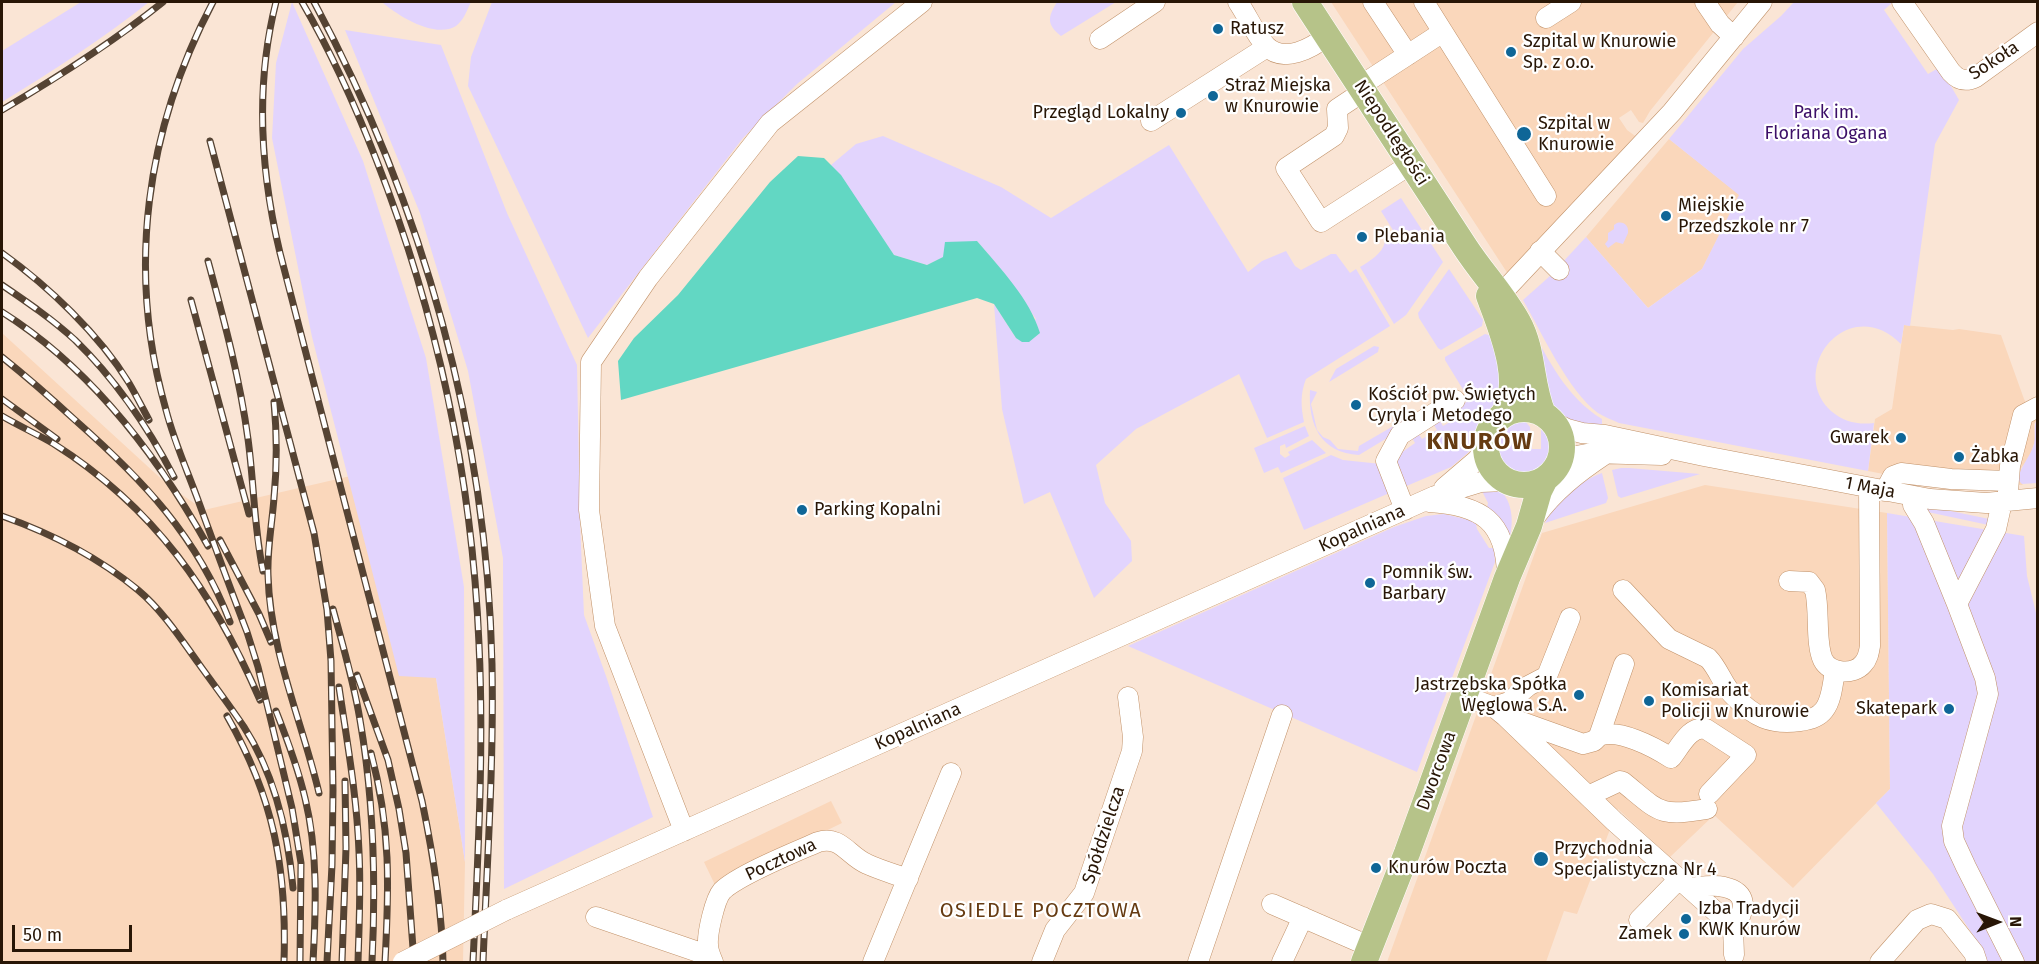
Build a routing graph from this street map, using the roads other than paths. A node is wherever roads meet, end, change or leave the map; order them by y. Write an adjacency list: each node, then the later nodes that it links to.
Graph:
1 (922, 2): 58 (street)
2 (1155, 2): 16 (street)
3 (1238, 2): 17 (street)
4 (1305, 2): 14 (main road, Niepodległości)
5 (1373, 2): 18 (street)
6 (1424, 2): 12 (street)
7 (1571, 2): 11 (street)
8 (1705, 2): 15 (street)
9 (1762, 2): 15 (street)
10 (1902, 2): 13 (street, Sokoła)
11 (1546, 18)
12 (1443, 32): 18 (street); 22 (street)
13 (2037, 32)
14 (1327, 36): 17 (street); 19 (main road, Niepodległości)
15 (1734, 37): 23 (street)
16 (1100, 39)
17 (1267, 47): 20 (street)
18 (1408, 55): 19 (street)
19 (1362, 88): 21 (main road, Niepodległości); 21 (street)
20 (1151, 121)
21 (1411, 164): 24 (main road, Niepodległości)
22 (1546, 196)
23 (1540, 251): 25 (street); 26 (street)
24 (1477, 265): 26 (main road, Niepodległości); 29 (main road, Niepodległości)
25 (1559, 270)
26 (1501, 294): 30 (main road, Niepodległości)
27 (1455, 400): 42 (street)
28 (2037, 407): 36 (street)
29 (1502, 416): 30 (main road); 31 (main road)
30 (1547, 418): 33 (street, 1 Maja); 34 (main road)
31 (1487, 443): 35 (main road); 40 (street, Kopalniana)
32 (1606, 453): 33 (street, 1 Maja); 34 (street, 1 Maja); 43 (street)
33 (1704, 456): 37 (street, 1 Maja)
34 (1551, 472): 35 (main road); 43 (main road, Dworcowa)
35 (1506, 481): 40 (street, Kopalniana); 44 (main road, Dworcowa)
36 (2008, 481): 37 (street); 41 (street)
37 (1877, 490): 38 (street, 1 Maja); 50 (street)
38 (1914, 496): 41 (street, 1 Maja); 47 (street)
39 (2037, 498): 41 (street, 1 Maja)
40 (1429, 499): 42 (street, Kopalniana); 44 (street)
41 (2005, 502): 47 (street)
42 (1405, 510): 58 (street, Kopalniana)
43 (1529, 526): 44 (main road, Dworcowa)
44 (1507, 578): 51 (main road, Dworcowa)
45 (1789, 581): 50 (street)
46 (1623, 590): 50 (street)
47 (1957, 604): 76 (street)
48 (1570, 618): 53 (street)
49 (1624, 664): 55 (street)
50 (1835, 670)
51 (1464, 696): 53 (street); 66 (main road, Dworcowa)
52 (1128, 697): 71 (street, Spółdzielcza)
53 (1499, 711): 55 (street); 57 (street)
54 (1282, 715): 72 (street)
55 (1599, 736): 57 (street)
56 (951, 773): 59 (street)
57 (1588, 796): 60 (street)
58 (684, 831): 69 (street, Kopalniana, bridge)
59 (908, 879): 68 (street, Pocztowa); 70 (street)
60 (1685, 884): 64 (street); 65 (street); 65 (street)
61 (1272, 904): 63 (street)
62 (596, 917): 68 (street)
63 (1303, 917): 66 (street); 73 (street)
64 (1640, 920)
65 (1733, 927): 67 (street)
66 (1368, 955)
67 (1734, 955)
68 (712, 959)
69 (403, 963)
70 (873, 963)
71 (1042, 963)
72 (1198, 963)
73 (1281, 963)
74 (1880, 963): 75 (street)
75 (1977, 963)
76 (2014, 963)

